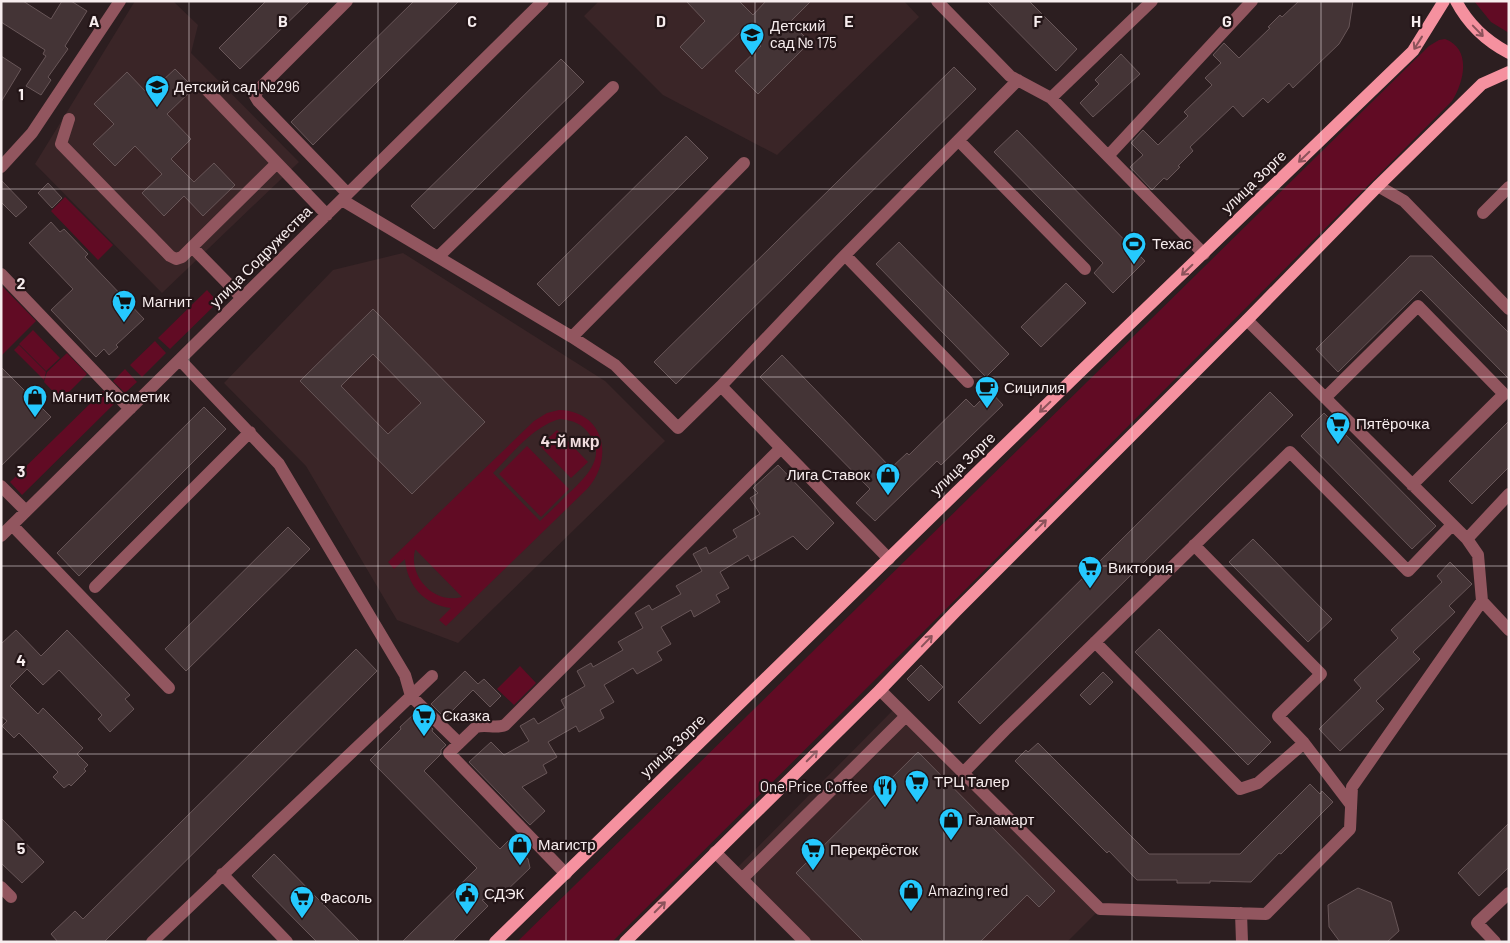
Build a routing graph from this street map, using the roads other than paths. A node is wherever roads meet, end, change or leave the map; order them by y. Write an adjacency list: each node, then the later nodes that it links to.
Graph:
1 (120, 1): 20 (street)
2 (347, 1): 23 (street)
3 (543, 1): 23 (street, улица Содружества)
4 (937, 1): 11 (street)
5 (1152, 1): 14 (street)
6 (1252, 1): 17 (street)
7 (1444, 1): 27 (main road, улица Зорге, one-way to 27)
8 (1456, 1): 9 (main road, one-way to 9)
9 (1509, 52)
10 (1509, 72): 21 (main road)
11 (1018, 80): 14 (street); 16 (street)
12 (613, 87): 29 (street)
13 (205, 88): 18 (street)
14 (1052, 98): 17 (street)
15 (68, 119): 26 (street)
16 (959, 140): 28 (street); 30 (street)
17 (1108, 156): 27 (street)
18 (277, 163): 25 (street); 26 (street)
19 (744, 163): 35 (street)
20 (1, 167)
21 (1378, 186): 33 (street); 34 (main road)
22 (1509, 187): 24 (street)
23 (345, 197): 25 (street, улица Содружества); 29 (street)
24 (1483, 213)
25 (327, 214): 32 (street, улица Содружества)
26 (192, 247): 32 (street)
27 (1204, 254): 52 (main road, улица Зорге, one-way to 52)
28 (845, 255): 37 (street); 38 (street)
29 (438, 257): 35 (street)
30 (1085, 269)
31 (1, 274): 40 (street)
32 (242, 298): 36 (street, улица Содружества)
33 (1509, 309)
34 (1248, 320): 39 (street); 59 (main road, one-way to 34)
35 (572, 337): 38 (street)
36 (180, 360): 40 (street, улица Содружества); 41 (street)
37 (968, 382)
38 (721, 386): 42 (street)
39 (1325, 398): 43 (street); 43 (street)
40 (130, 409): 46 (street, улица Содружества)
41 (250, 432): 53 (street); 60 (street)
42 (782, 448): 52 (street); 62 (street)
43 (1412, 485): 48 (street)
44 (1, 486): 46 (street)
45 (1509, 494): 50 (street)
46 (26, 512): 47 (street, улица Содружества)
47 (12, 525): 49 (street, улица Содружества); 58 (street)
48 (1452, 525): 50 (street); 51 (street)
49 (1, 536)
50 (1467, 539): 54 (street)
51 (1194, 545): 56 (street); 63 (street)
52 (890, 559): 68 (main road, улица Зорге)
53 (96, 587)
54 (1482, 602): 55 (street); 65 (street)
55 (1509, 630)
56 (1095, 642): 63 (street); 64 (street)
57 (432, 676): 60 (street)
58 (169, 688)
59 (880, 690): 61 (street); 66 (main road, one-way to 59)
60 (412, 696): 62 (street); 67 (street)
61 (906, 716): 64 (street); 69 (street)
62 (459, 743): 68 (street)
63 (1304, 743): 65 (street)
64 (963, 773): 73 (street)
65 (1351, 805): 73 (street)
66 (715, 852): 69 (street); 78 (main road, one-way to 66)
67 (222, 874): 75 (street); 76 (street)
68 (566, 874): 77 (main road, улица Зорге)
69 (742, 879): 79 (street)
70 (1, 887): 72 (street)
71 (1509, 893): 74 (street)
72 (12, 897)
73 (1241, 913): 80 (street)
74 (1490, 940)
75 (152, 942)
76 (287, 942)
77 (496, 942)
78 (625, 942)
79 (805, 942)
80 (1242, 942)

